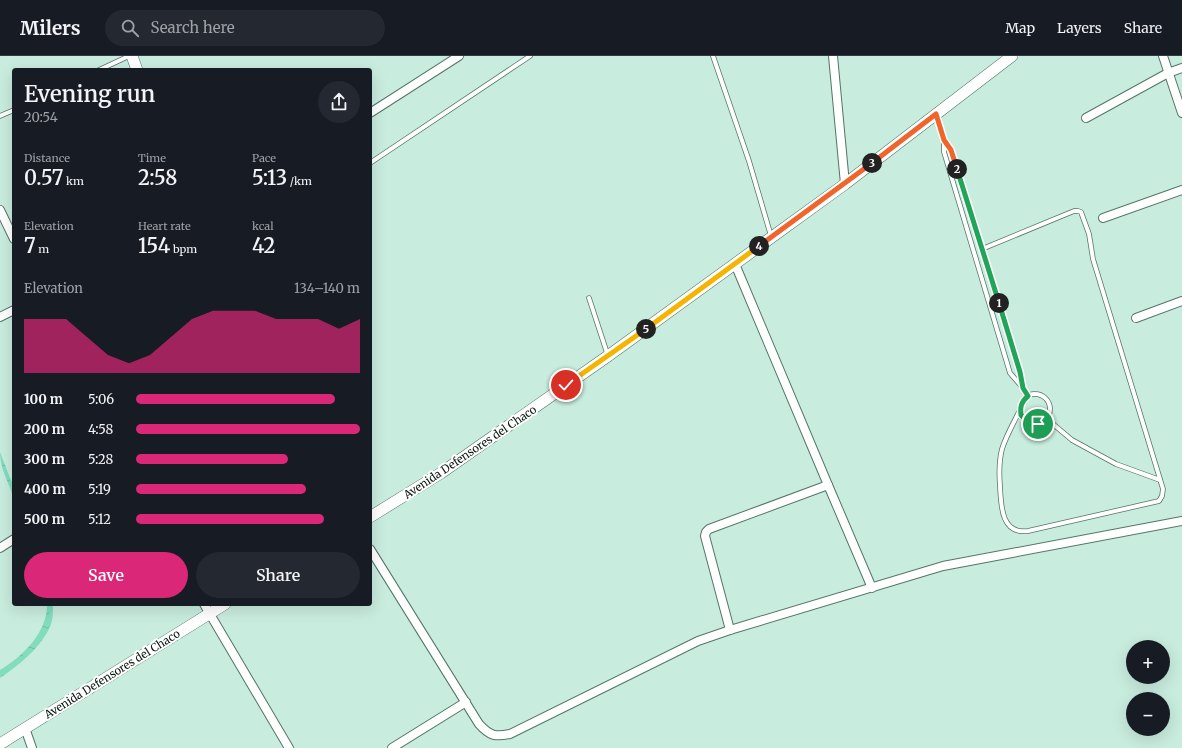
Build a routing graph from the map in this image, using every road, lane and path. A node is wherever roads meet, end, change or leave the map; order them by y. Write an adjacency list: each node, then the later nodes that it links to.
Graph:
1 (129, 56): 9 (lane)
2 (132, 56): 10 (main road)
3 (459, 56): 14 (street)
4 (530, 56): 20 (lane)
5 (713, 56): 26 (lane)
6 (833, 56): 21 (street)
7 (1012, 56): 16 (main road, Avenida Defensores del Chaco)
8 (1163, 56): 12 (street)
9 (103, 68)
10 (136, 68)
11 (1182, 68): 12 (street)
12 (1168, 73): 15 (street); 18 (street)
13 (12, 111): 17 (lane)
14 (372, 112)
15 (1182, 113)
16 (936, 114): 19 (lane); 21 (main road, Avenida Defensores del Chaco)
17 (0, 116)
18 (1086, 118)
19 (944, 140): 27 (lane); 35 (lane)
20 (372, 162)
21 (845, 184): 26 (main road, Avenida Defensores del Chaco)
22 (1182, 190): 24 (street)
23 (0, 210): 25 (street)
24 (1103, 218)
25 (12, 235)
26 (771, 237): 28 (main road, Avenida Defensores del Chaco)
27 (982, 248): 35 (lane); 39 (lane)
28 (735, 264): 34 (main road, Avenida Defensores del Chaco); 40 (street)
29 (589, 298): 34 (lane)
30 (1182, 301): 33 (street)
31 (12, 311): 32 (street)
32 (0, 318)
33 (1136, 318)
34 (608, 356): 41 (main road, Avenida Defensores del Chaco)
35 (1023, 388): 36 (lane)
36 (1028, 396): 37 (lane); 38 (lane)
37 (1020, 410): 38 (lane); 39 (lane)
38 (1047, 419): 39 (lane)
39 (1160, 480)
40 (828, 485): 46 (street); 49 (street)
41 (372, 516)
42 (1182, 521): 46 (street)
43 (12, 540): 44 (street)
44 (0, 548)
45 (372, 552): 50 (street)
46 (872, 588): 49 (street)
47 (217, 606): 48 (main road, Avenida Defensores del Chaco)
48 (206, 609): 51 (main road, Avenida Defensores del Chaco); 54 (street)
49 (730, 630): 50 (street)
50 (466, 702): 55 (street)
51 (25, 728): 52 (main road, Avenida Defensores del Chaco); 53 (street)
52 (0, 744)
53 (32, 748)
54 (290, 748)
55 (392, 748)

